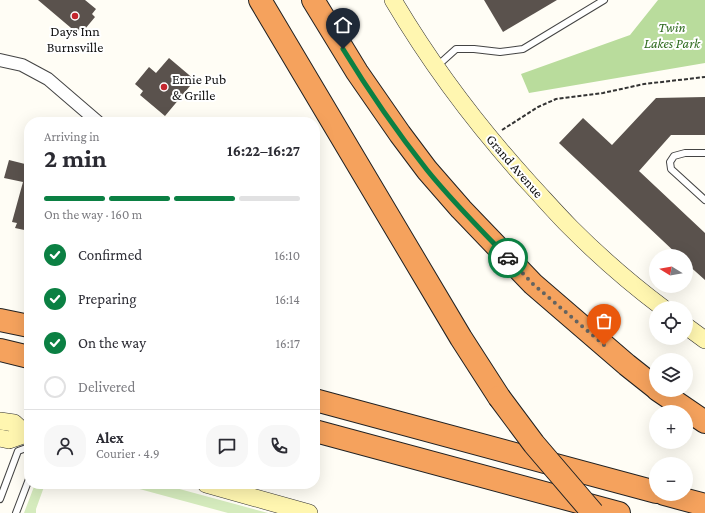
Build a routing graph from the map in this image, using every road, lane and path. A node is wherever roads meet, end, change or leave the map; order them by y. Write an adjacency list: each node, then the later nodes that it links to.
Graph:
1 (242, 0): 14 (highway)
2 (260, 0): 14 (highway)
3 (313, 0): 12 (highway)
4 (331, 0): 12 (highway)
5 (393, 0): 8 (street, Grand Avenue)
6 (604, 0): 8 (lane)
7 (0, 60): 10 (street)
8 (436, 67): 16 (street, Grand Avenue)
9 (705, 77): 11 (path)
10 (92, 117)
11 (502, 130)
12 (400, 134): 23 (highway)
13 (705, 153): 15 (lane)
14 (365, 178): 41 (highway, bridge)
15 (705, 200)
16 (654, 301)
17 (0, 320): 18 (highway)
18 (24, 325)
19 (693, 331): 20 (street)
20 (705, 340)
21 (0, 350): 22 (highway)
22 (24, 356)
23 (649, 383)
24 (669, 397): 27 (highway)
25 (320, 401): 35 (highway)
26 (0, 421): 29 (street)
27 (705, 422)
28 (320, 432): 42 (highway)
29 (24, 434)
30 (0, 438): 31 (street)
31 (24, 439)
32 (24, 444): 36 (lane)
33 (25, 489): 40 (lane)
34 (223, 489): 39 (street)
35 (649, 490)
36 (0, 499)
37 (690, 501): 38 (highway)
38 (705, 505)
39 (301, 512)
40 (16, 513)
41 (593, 513)
42 (619, 513)

